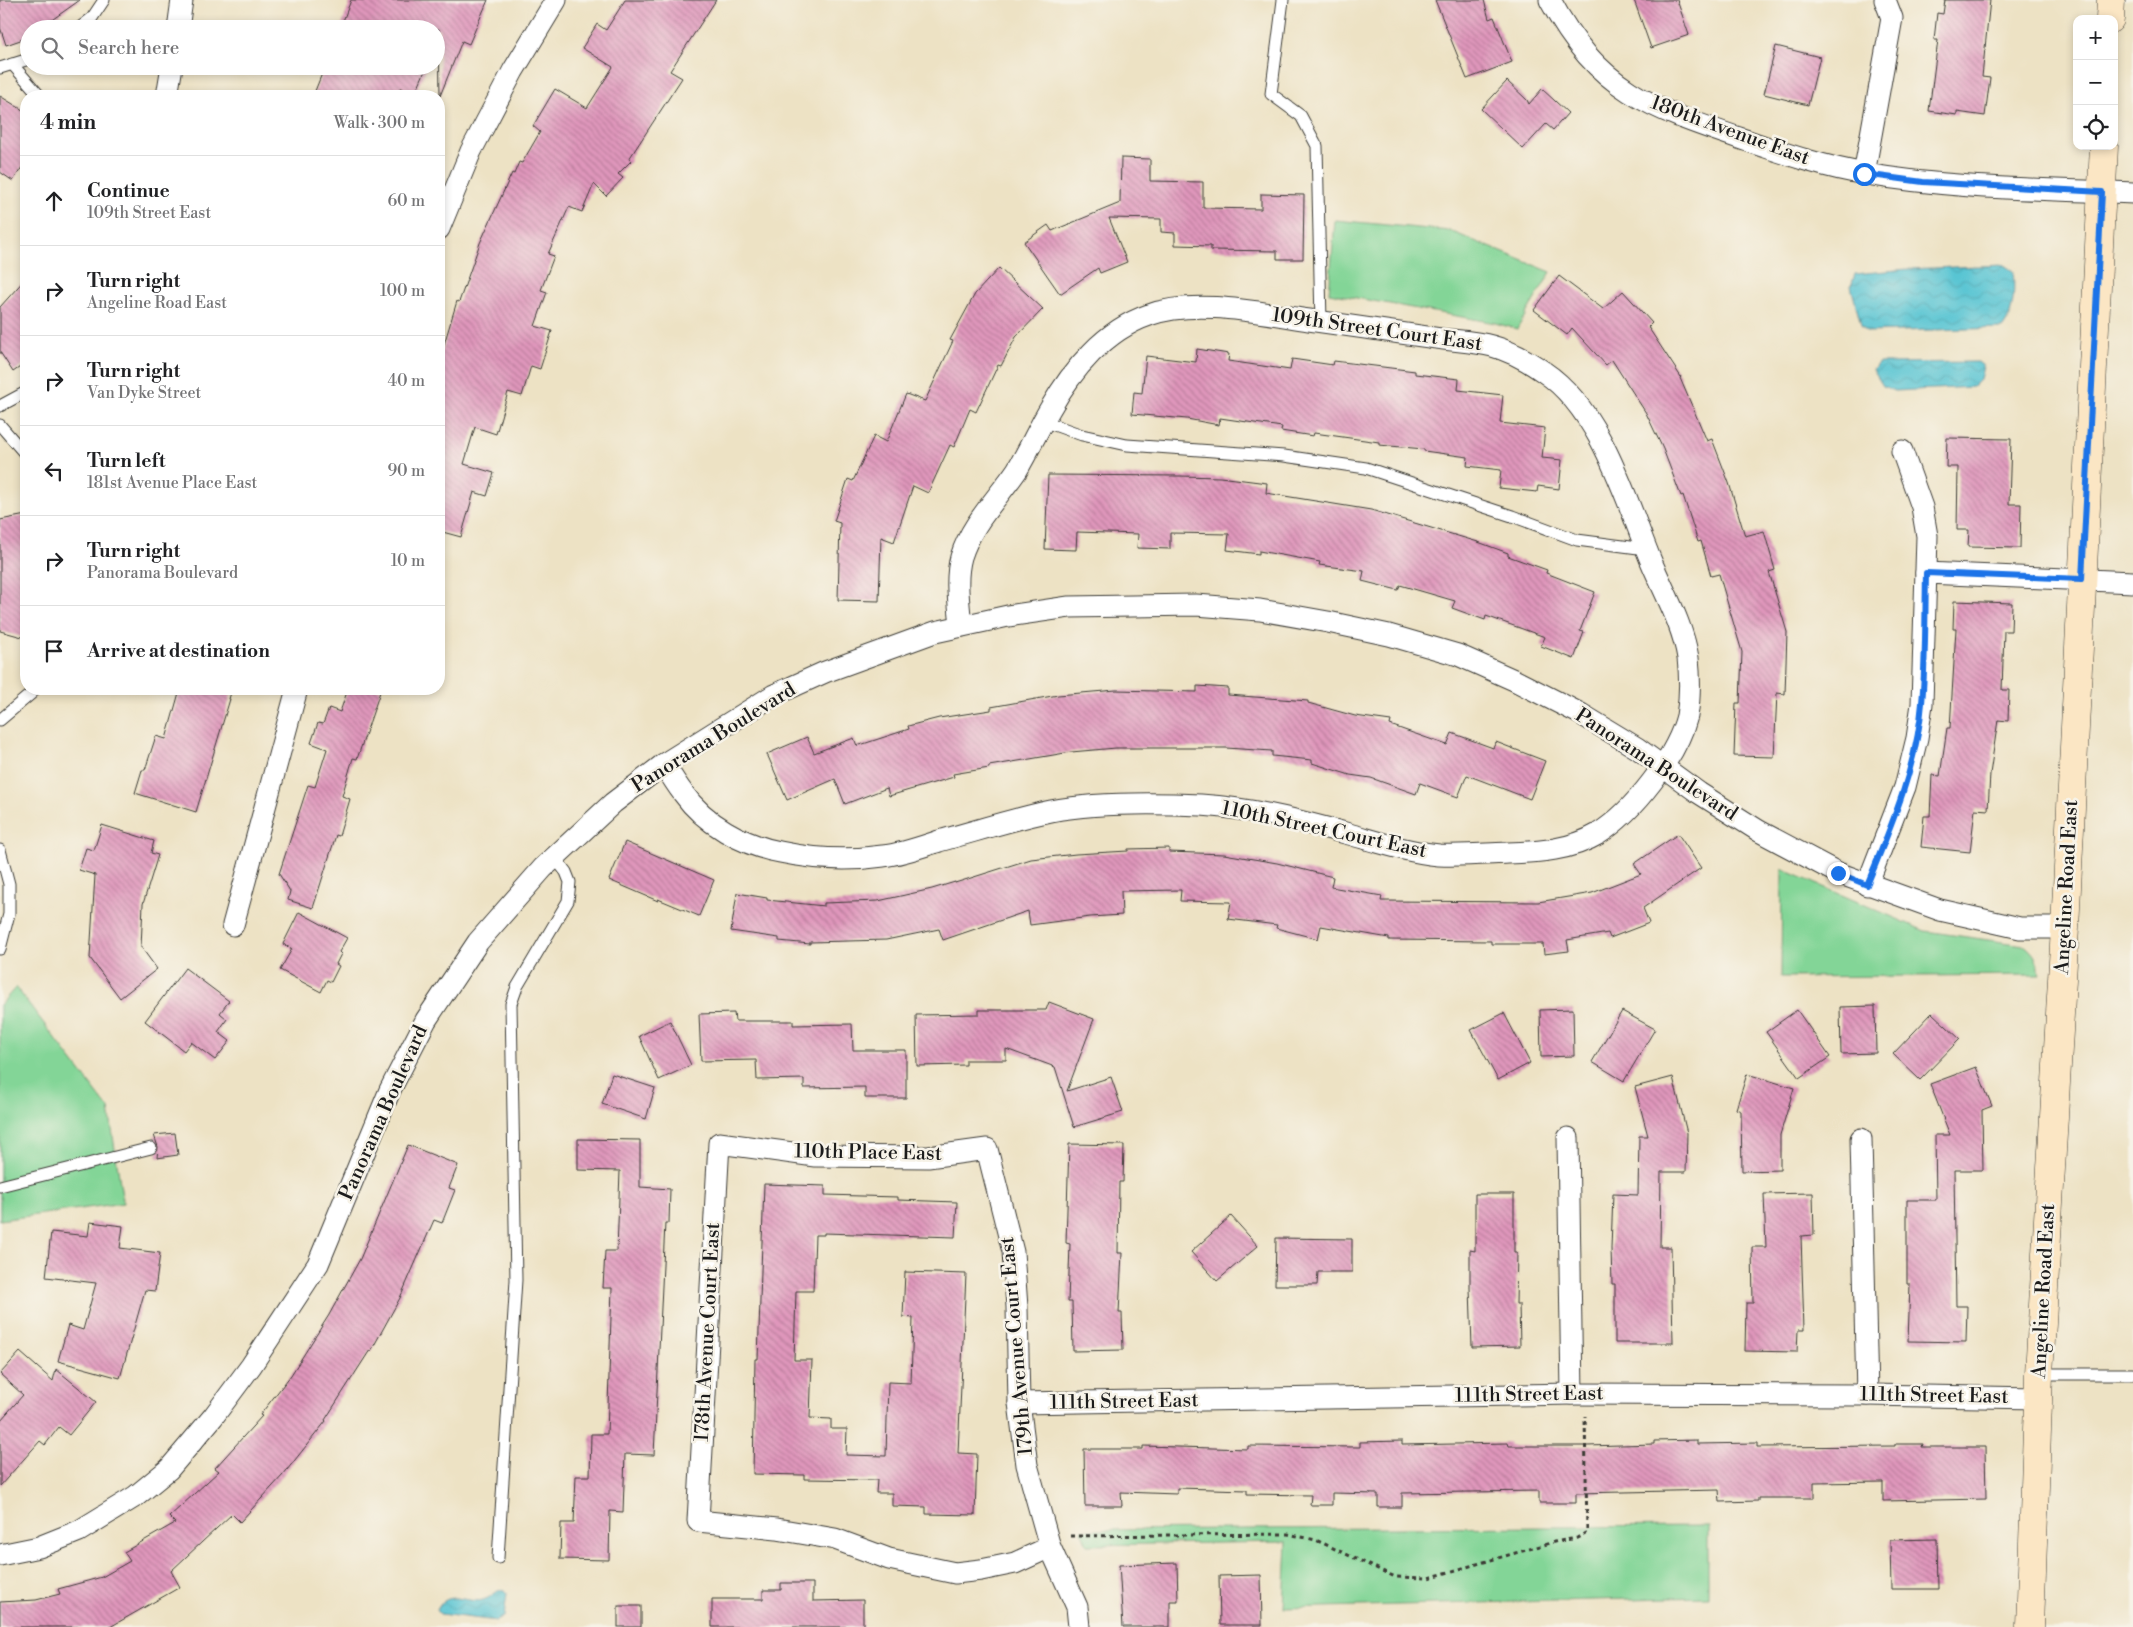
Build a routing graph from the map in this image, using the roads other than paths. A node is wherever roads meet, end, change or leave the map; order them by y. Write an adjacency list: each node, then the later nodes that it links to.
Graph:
1 (104, 0): 9 (lane)
2 (182, 0): 10 (street)
3 (556, 0): 23 (street)
4 (1283, 0): 24 (lane)
5 (1550, 0): 20 (street, 180th Avenue East)
6 (1885, 0): 20 (street)
7 (2111, 0): 8 (street)
8 (2110, 15)
9 (89, 20)
10 (179, 20)
11 (20, 62): 12 (lane)
12 (12, 64): 13 (lane); 14 (lane)
13 (0, 68)
14 (20, 73)
15 (22, 75): 17 (lane)
16 (170, 75): 18 (street)
17 (35, 90)
18 (168, 90)
19 (2104, 150): 21 (street, Angeline Road East)
20 (1864, 174): 21 (street, 180th Avenue East)
21 (2102, 192): 22 (street, 180th Avenue East); 33 (street, Angeline Road East)
22 (2133, 193)
23 (445, 215)
24 (1321, 322): 27 (street, 109th Street Court East); 31 (street, 109th Street Court East)
25 (20, 395): 26 (lane)
26 (0, 406)
27 (1044, 421): 31 (lane); 35 (street, 109th Street Court East)
28 (0, 426): 29 (lane)
29 (20, 448)
30 (1902, 451): 32 (street)
31 (1646, 549): 40 (street, 109th Street Court East)
32 (1926, 573): 33 (street); 43 (street)
33 (2082, 579): 34 (street); 45 (street, Angeline Road East)
34 (2133, 582)
35 (961, 626): 39 (street, Panorama Boulevard); 40 (street, Panorama Boulevard)
36 (30, 695): 38 (lane)
37 (295, 695): 44 (street)
38 (0, 720)
39 (664, 764): 40 (street, 110th Street Court East); 42 (street, Panorama Boulevard)
40 (1662, 766): 43 (street, Panorama Boulevard)
41 (0, 850): 46 (lane)
42 (555, 858): 59 (street, Panorama Boulevard); 60 (lane)
43 (1867, 885): 45 (street, Panorama Boulevard)
44 (233, 925)
45 (2065, 928): 54 (street, Angeline Road East)
46 (0, 949)
47 (1568, 1138): 55 (street)
48 (1861, 1139): 56 (street)
49 (719, 1143): 51 (street, 110th Place East); 58 (street, 178th Avenue Court East)
50 (151, 1148): 52 (lane)
51 (987, 1149): 57 (street, 179th Avenue Court East)
52 (0, 1186)
53 (2133, 1374): 54 (lane)
54 (2039, 1386): 56 (street, 111th Street East); 62 (street, Angeline Road East)
55 (1578, 1394): 56 (street, 111th Street East); 57 (street, 111th Street East)
56 (1867, 1395)
57 (1019, 1404): 58 (street, 179th Avenue Court East)
58 (1048, 1542): 61 (street, 179th Avenue Court East)
59 (0, 1555)
60 (498, 1558)
61 (1079, 1627)
62 (2030, 1627)

